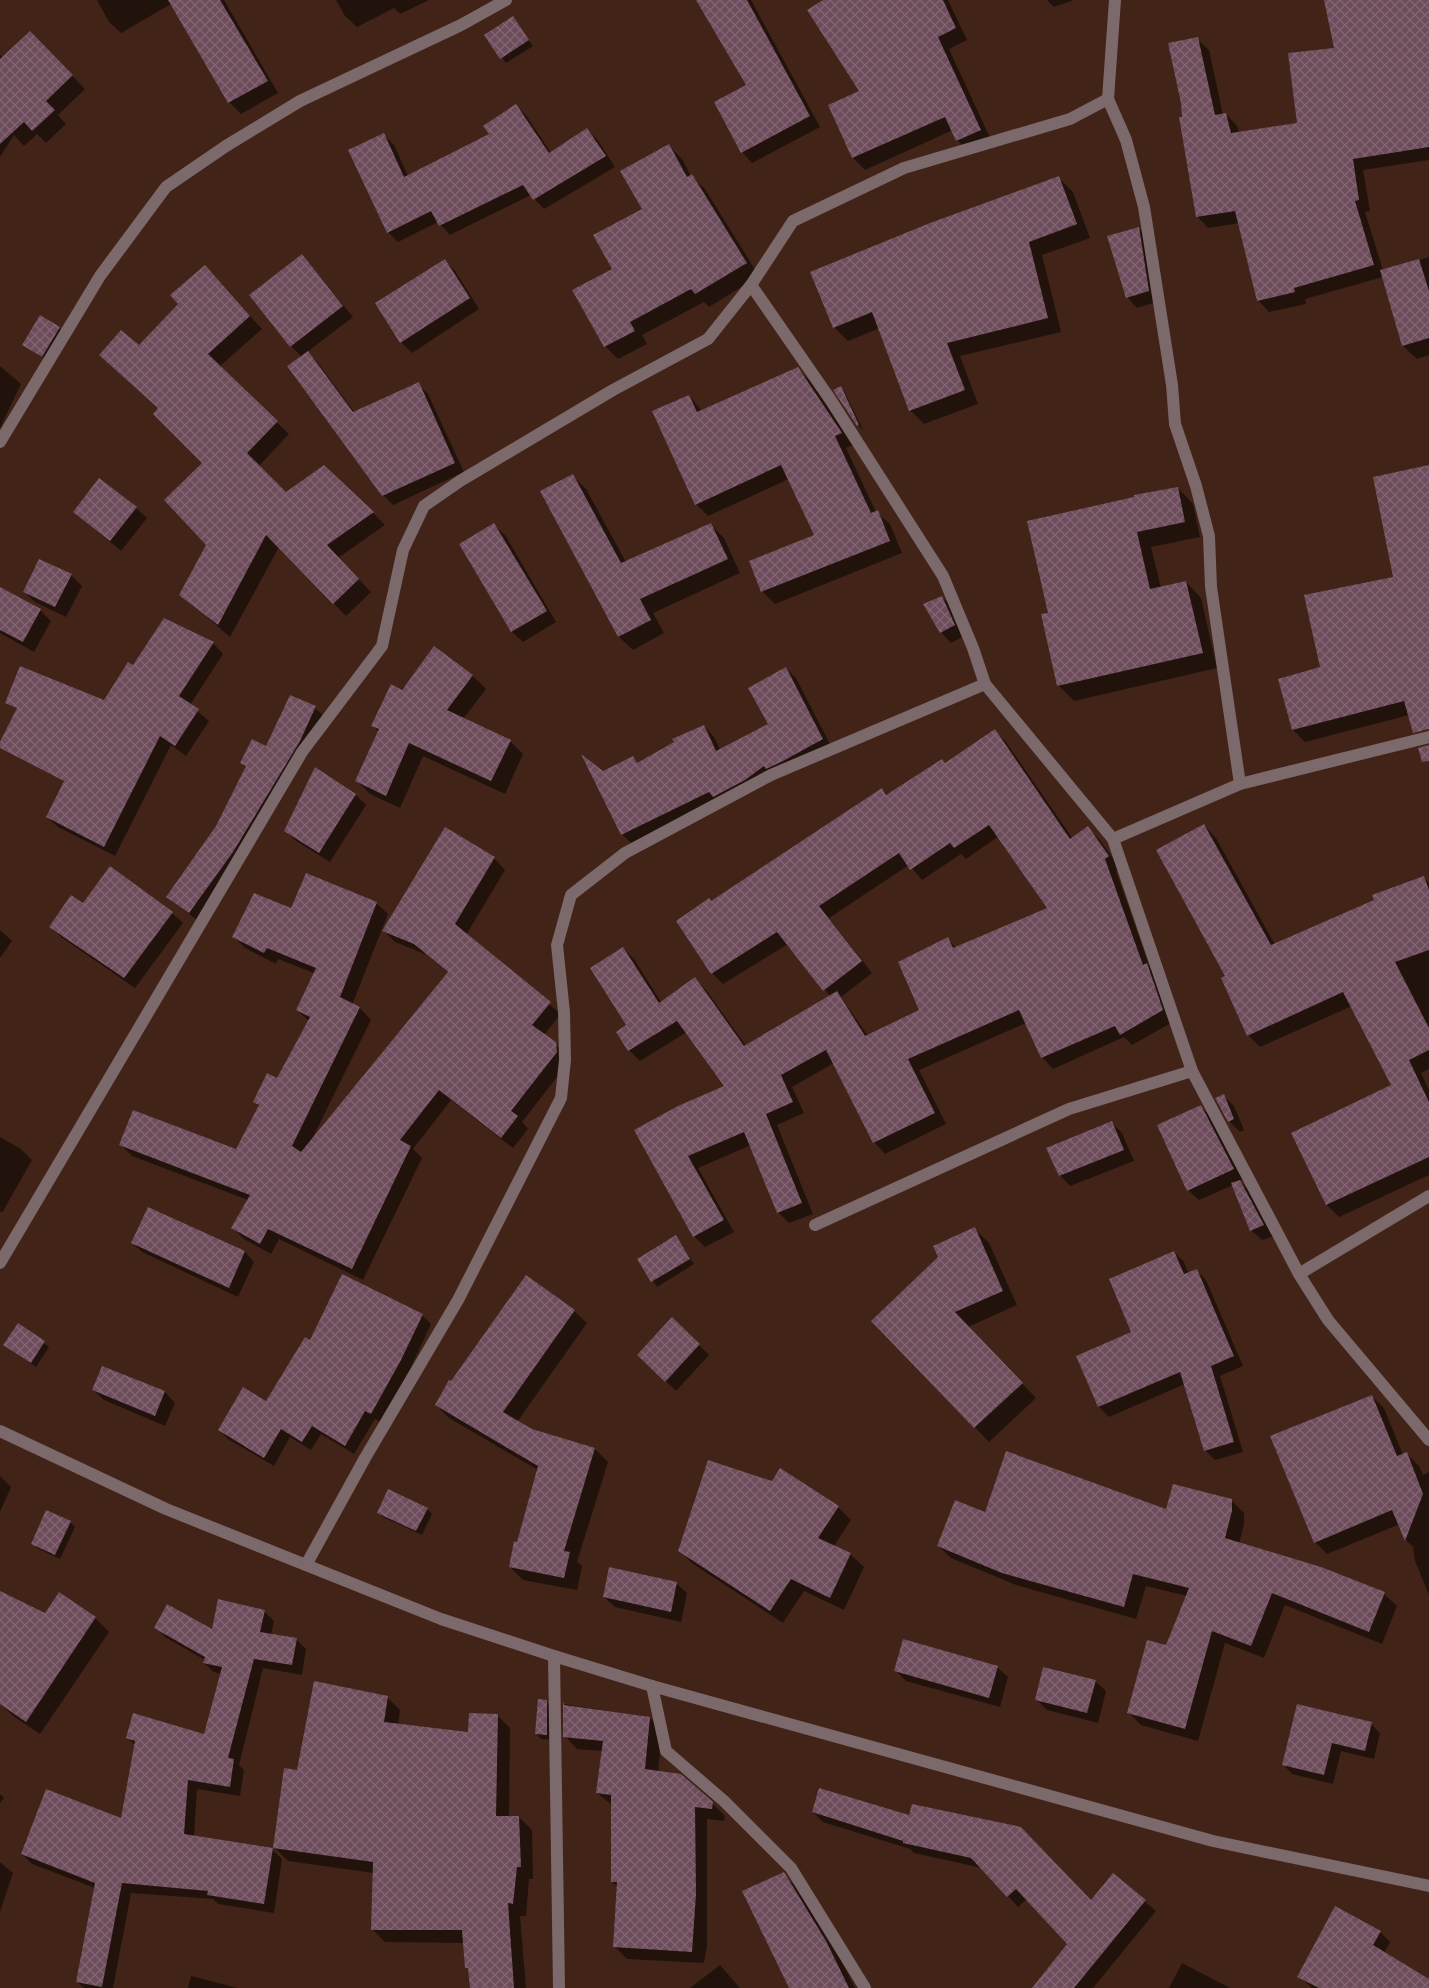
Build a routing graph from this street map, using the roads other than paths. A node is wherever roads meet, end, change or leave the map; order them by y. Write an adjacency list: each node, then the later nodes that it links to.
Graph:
1 (506, 0): 5 (street)
2 (1115, 0): 3 (street)
3 (1108, 99): 4 (street); 8 (street)
4 (751, 285): 6 (street); 13 (street)
5 (0, 442)
6 (985, 684): 9 (street); 17 (street)
7 (1429, 737): 8 (street)
8 (1240, 784): 9 (street)
9 (1113, 839): 10 (street)
10 (1192, 1071): 12 (street); 14 (street)
11 (1429, 1196): 14 (street)
12 (815, 1225)
13 (0, 1263)
14 (1298, 1274): 16 (street)
15 (0, 1431): 17 (street)
16 (1429, 1440)
17 (306, 1565): 18 (street)
18 (554, 1656): 19 (street); 21 (street)
19 (652, 1686): 20 (street); 22 (street)
20 (1429, 1886)
21 (559, 1988)
22 (865, 1988)

